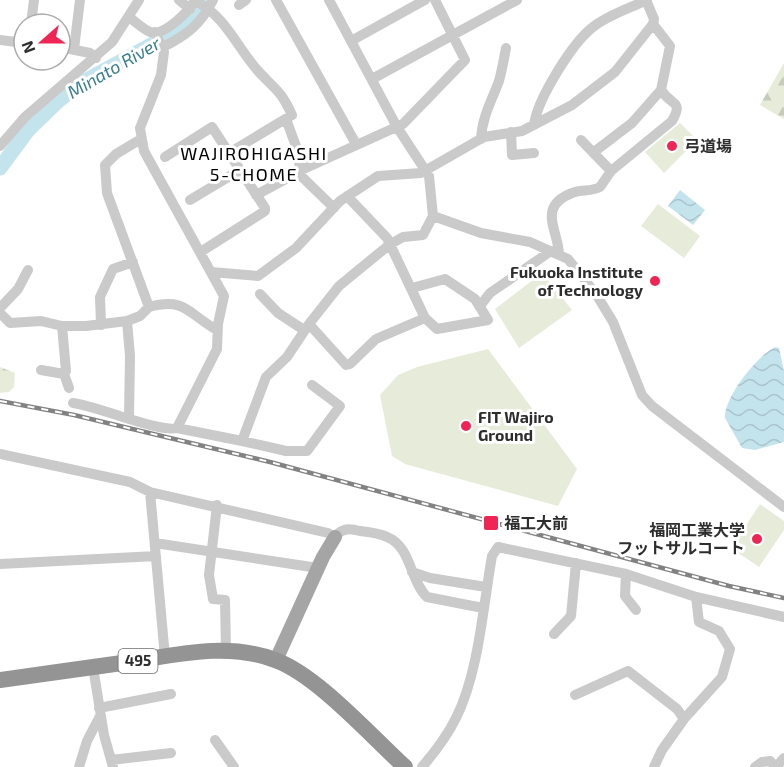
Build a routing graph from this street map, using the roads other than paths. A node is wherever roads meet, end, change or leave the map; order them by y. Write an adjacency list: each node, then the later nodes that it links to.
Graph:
1 (80, 0): 18 (street)
2 (139, 0): 12 (street)
3 (179, 0): 10 (street)
4 (276, 0): 29 (street)
5 (330, 0): 16 (street)
6 (424, 0): 16 (street)
7 (435, 0): 14 (street)
8 (517, 0): 14 (street)
9 (646, 0): 13 (street); 23 (street)
10 (193, 3): 11 (street); 15 (street)
11 (211, 4): 15 (street); 22 (street)
12 (130, 18): 15 (street); 19 (street)
13 (652, 24): 21 (street); 23 (street)
14 (453, 35): 20 (street); 24 (street)
15 (159, 40): 26 (street)
16 (351, 41): 20 (street)
17 (506, 48): 27 (street)
18 (74, 49): 19 (street)
19 (96, 58): 30 (street)
20 (372, 80): 24 (street)
21 (661, 90): 31 (street); 37 (street)
22 (286, 119): 32 (street); 38 (street)
23 (534, 126): 25 (street)
24 (397, 127): 29 (street); 36 (street)
25 (511, 132): 27 (street); 33 (street)
26 (141, 139): 45 (street); 47 (street)
27 (481, 139): 36 (street)
28 (581, 140): 31 (street)
29 (356, 144): 38 (street)
30 (0, 146)
31 (594, 152): 37 (street)
32 (229, 153): 34 (street); 35 (street)
33 (534, 153)
34 (165, 157)
35 (240, 170): 39 (street); 41 (street)
36 (425, 170): 40 (street); 43 (street)
37 (611, 171): 46 (street)
38 (297, 172): 39 (street); 42 (street)
39 (256, 195): 45 (street)
40 (347, 196): 42 (street); 44 (street)
41 (190, 200)
42 (334, 208): 49 (street)
43 (433, 216): 44 (street); 46 (street)
44 (389, 245): 50 (street); 60 (street)
45 (202, 251): 49 (street)
46 (555, 253): 52 (street); 73 (street)
47 (133, 262): 53 (street); 58 (street)
48 (28, 270): 54 (street)
49 (211, 272): 61 (street)
50 (412, 288): 52 (street); 56 (street)
51 (260, 294): 60 (street)
52 (480, 306): 56 (street)
53 (149, 307): 57 (street); 61 (street)
54 (0, 308)
55 (0, 313): 59 (street)
56 (425, 318): 60 (street)
57 (127, 321): 58 (street); 67 (street)
58 (101, 325): 59 (street)
59 (62, 326): 63 (street)
60 (307, 327): 69 (street)
61 (217, 330): 68 (street)
62 (41, 370): 63 (street)
63 (64, 374): 65 (street)
64 (312, 385): 69 (street)
65 (69, 388)
66 (73, 403): 67 (street)
67 (129, 417): 68 (street)
68 (177, 428): 69 (street)
69 (242, 441)
70 (0, 454): 71 (street)
71 (150, 492): 72 (street); 75 (street)
72 (217, 506): 74 (street); 76 (street)
73 (784, 507)
74 (335, 537): 80 (main road); 81 (street)
75 (155, 543): 76 (street); 77 (street)
76 (212, 552): 80 (street); 89 (street)
77 (156, 556): 79 (street); 90 (street)
78 (576, 563): 82 (street); 83 (street); 88 (street)
79 (0, 564)
80 (318, 568): 91 (main road)
81 (412, 572): 83 (street); 85 (street)
82 (626, 574): 84 (street); 86 (street)
83 (486, 587): 85 (street)
84 (696, 597): 87 (street); 97 (street)
85 (483, 608): 105 (street)
86 (636, 610)
87 (784, 616)
88 (554, 633)
89 (226, 651): 90 (highway, 495); 91 (highway, 495)
90 (165, 657): 92 (highway, 495)
91 (276, 660): 104 (highway, 495)
92 (93, 667): 93 (highway, 495); 96 (street)
93 (0, 680)
94 (171, 694): 96 (street)
95 (575, 695): 97 (street)
96 (100, 712): 101 (street); 103 (street)
97 (684, 719): 106 (street)
98 (215, 740): 102 (street)
99 (171, 753): 101 (street)
100 (784, 758): 108 (street)
101 (112, 764)
102 (230, 765)
103 (79, 767)
104 (405, 767)
105 (422, 767)
106 (654, 767)
107 (755, 767): 108 (street)
108 (776, 767)

